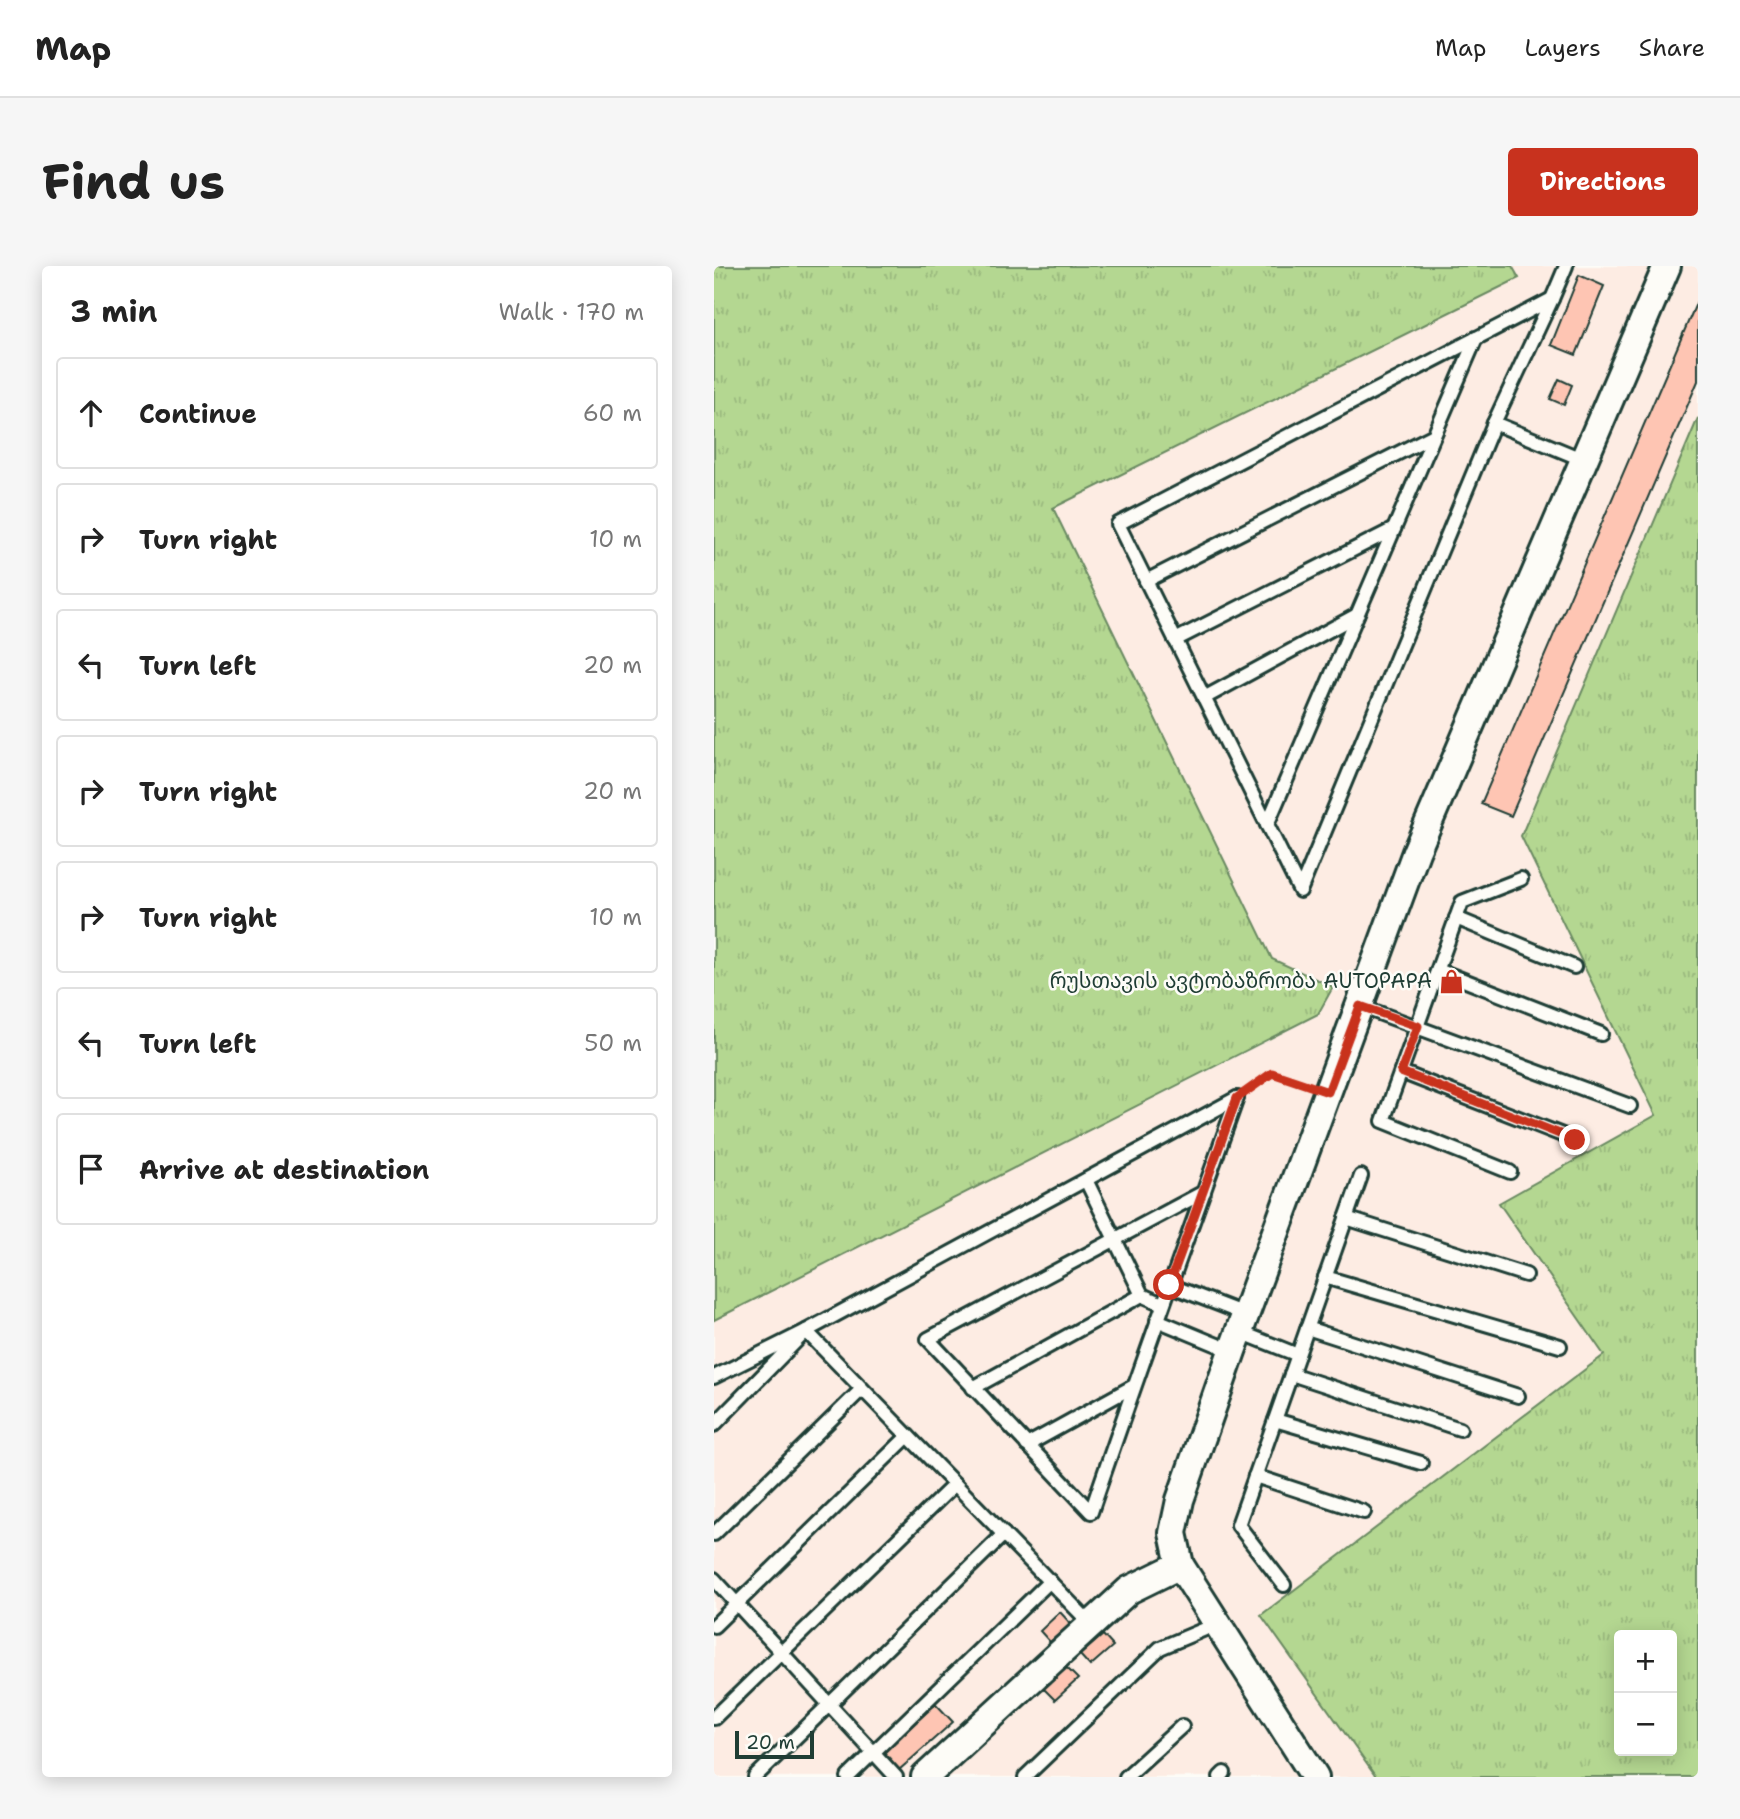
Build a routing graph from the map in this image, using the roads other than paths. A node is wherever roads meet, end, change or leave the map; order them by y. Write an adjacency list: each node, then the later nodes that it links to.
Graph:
1 (1566, 266): 3 (lane)
2 (1667, 266): 7 (street)
3 (1552, 299): 4 (lane); 5 (lane)
4 (1476, 338): 6 (lane); 9 (lane)
5 (1494, 423): 7 (lane); 13 (lane)
6 (1434, 435): 8 (lane); 9 (lane)
7 (1584, 460): 18 (street)
8 (1394, 529): 10 (lane); 11 (lane)
9 (1146, 581): 11 (lane)
10 (1357, 615): 12 (lane); 13 (lane)
11 (1175, 640): 12 (lane)
12 (1204, 698): 13 (lane)
13 (1267, 825)
14 (1521, 879): 15 (lane)
15 (1456, 918): 16 (lane); 17 (lane)
16 (1574, 967)
17 (1438, 970): 19 (lane); 20 (lane)
18 (1360, 1006): 19 (lane); 38 (street)
19 (1418, 1026): 21 (lane); 22 (lane)
20 (1601, 1034)
21 (1401, 1072): 23 (lane); 24 (lane)
22 (1630, 1106)
23 (1575, 1140)
24 (1510, 1172)
25 (1361, 1176): 28 (lane)
26 (1086, 1180): 27 (lane); 29 (lane); 37 (lane)
27 (1204, 1192): 29 (lane); 32 (lane)
28 (1346, 1218): 30 (lane); 31 (lane)
29 (1114, 1239): 33 (lane); 44 (lane)
30 (1526, 1275)
31 (1325, 1277): 36 (lane); 39 (lane)
32 (1169, 1285): 34 (lane); 38 (lane)
33 (1142, 1295): 34 (lane); 44 (lane)
34 (1162, 1304): 35 (lane)
35 (1157, 1320): 38 (lane); 43 (lane)
36 (1307, 1328): 40 (lane); 46 (lane)
37 (806, 1331): 42 (lane); 45 (lane); 48 (lane)
38 (1240, 1333): 40 (lane); 58 (street)
39 (1560, 1346)
40 (1297, 1356): 41 (lane)
41 (1291, 1374): 47 (lane); 49 (lane)
42 (714, 1377)
43 (1134, 1386): 51 (lane); 51 (lane)
44 (974, 1388): 51 (lane)
45 (862, 1389): 50 (lane); 56 (lane)
46 (1518, 1396)
47 (1275, 1420): 52 (lane); 53 (lane)
48 (714, 1425)
49 (1460, 1429)
50 (908, 1436): 54 (lane); 62 (lane)
51 (1027, 1445)
52 (1420, 1464)
53 (1255, 1476): 55 (lane); 61 (lane)
54 (955, 1484): 57 (lane); 66 (lane)
55 (1364, 1512)
56 (714, 1534)
57 (1004, 1534): 60 (lane); 67 (lane)
58 (1180, 1565): 63 (street); 64 (street)
59 (714, 1579): 62 (lane)
60 (1050, 1581): 63 (lane); 70 (lane)
61 (1284, 1585)
62 (737, 1604): 65 (lane); 66 (lane)
63 (1091, 1624): 74 (street)
64 (1217, 1624): 75 (lane); 77 (street)
65 (714, 1626)
66 (781, 1652): 67 (lane); 68 (lane)
67 (830, 1705): 70 (lane); 71 (lane)
68 (714, 1718)
69 (1182, 1726): 76 (lane)
70 (873, 1752): 72 (lane); 73 (lane)
71 (755, 1777)
72 (848, 1777)
73 (896, 1777)
74 (925, 1777)
75 (1024, 1777)
76 (1126, 1777)
77 (1315, 1777)

